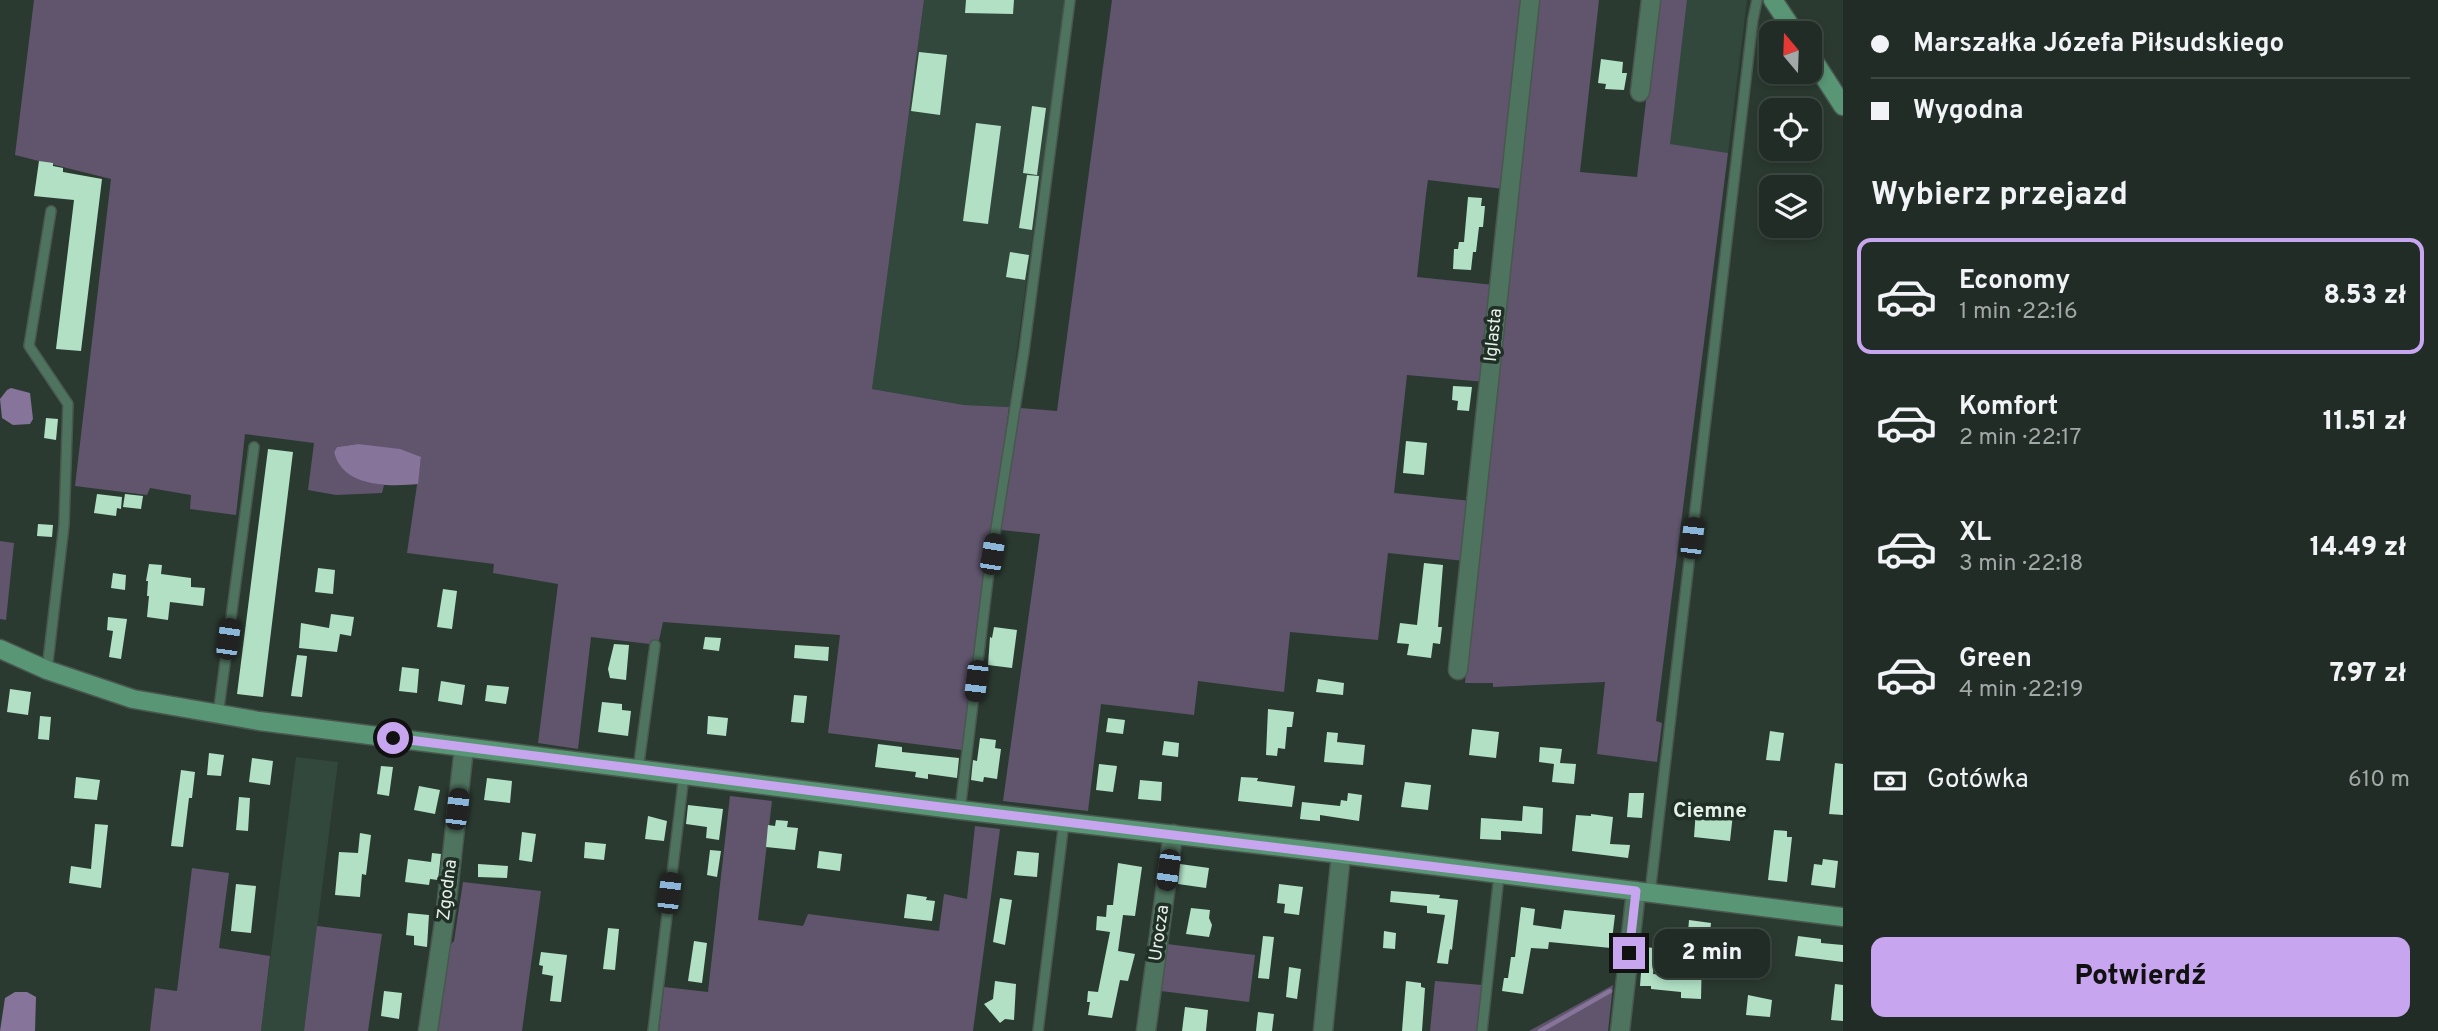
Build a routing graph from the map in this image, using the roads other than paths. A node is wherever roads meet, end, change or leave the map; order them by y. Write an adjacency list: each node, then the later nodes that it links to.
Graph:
1 (1070, 0): 20 (lane)
2 (1530, 0): 15 (street, Iglasta)
3 (1651, 0): 8 (street)
4 (1757, 0): 25 (lane)
5 (1773, 0): 6 (street)
6 (1787, 21)
7 (1822, 74): 9 (street)
8 (1640, 92)
9 (1843, 106)
10 (51, 211): 14 (lane)
11 (254, 447): 16 (lane)
12 (655, 645): 18 (lane)
13 (0, 649): 14 (street)
14 (47, 670): 16 (street)
15 (1458, 670)
16 (218, 715): 17 (street)
17 (464, 748): 18 (street); 27 (street, Zgodna)
18 (638, 770): 19 (street)
19 (684, 775): 20 (street); 28 (lane)
20 (960, 810): 21 (street)
21 (1064, 822): 22 (street); 29 (lane)
22 (1173, 834): 23 (street); 30 (street, Urocza)
23 (1341, 854): 24 (street); 31 (street)
24 (1499, 875): 25 (street); 32 (lane)
25 (1643, 892): 26 (street); 33 (street)
26 (1843, 917)
27 (428, 1031)
28 (653, 1031)
29 (1038, 1031)
30 (1146, 1031)
31 (1323, 1031)
32 (1482, 1031)
33 (1620, 1031)

